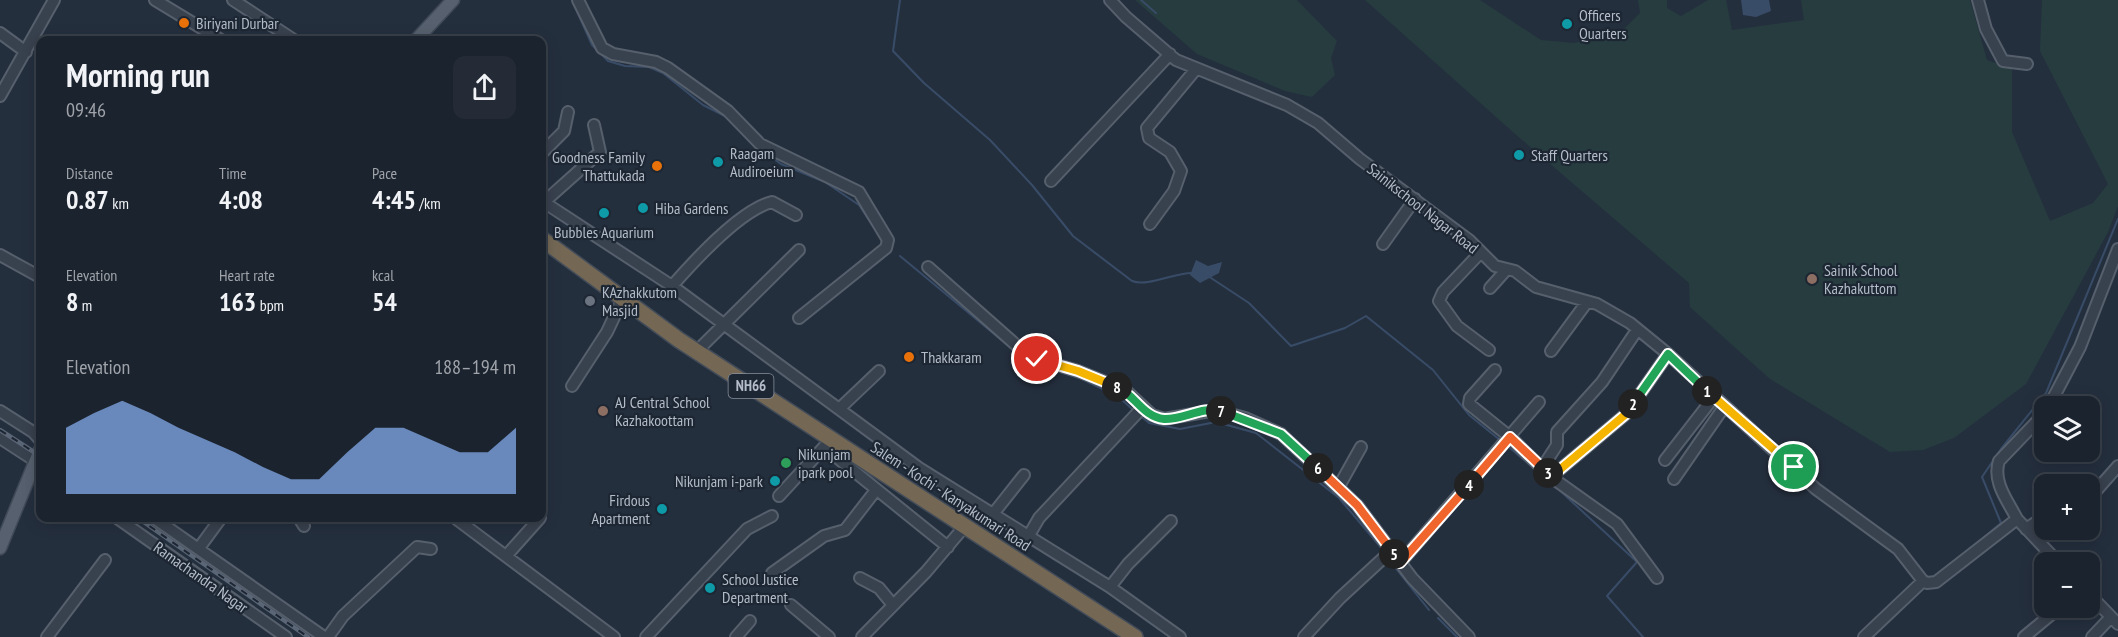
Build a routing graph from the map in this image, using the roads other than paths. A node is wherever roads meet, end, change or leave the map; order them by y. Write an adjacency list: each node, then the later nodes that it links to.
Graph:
1 (54, 0): 12 (street)
2 (155, 0): 9 (street)
3 (453, 0): 11 (main road)
4 (578, 0): 39 (street)
5 (1110, 0): 13 (street, Sainikschool Nagar Road)
6 (1978, 0): 14 (street)
7 (238, 1): 10 (street)
8 (0, 33): 12 (street)
9 (214, 36)
10 (288, 36)
11 (420, 36)
12 (26, 52): 16 (street)
13 (1170, 54): 15 (street, Sainikschool Nagar Road); 20 (street)
14 (2027, 64)
15 (1196, 69): 22 (street, Sainikschool Nagar Road); 25 (street)
16 (0, 96)
17 (568, 112): 19 (street)
18 (594, 125): 21 (street)
19 (546, 149)
20 (1051, 181)
21 (546, 198)
22 (1414, 199): 27 (street); 30 (street, Sainikschool Nagar Road)
23 (546, 203): 35 (street)
24 (796, 215): 35 (street)
25 (1150, 224)
26 (546, 242): 37 (highway, Salem - Kochi - Kanyakumari Road / NH66)
27 (1383, 244)
28 (2118, 249): 49 (street)
29 (799, 250): 40 (street)
30 (1481, 252): 33 (street, Sainikschool Nagar Road); 43 (street)
31 (0, 255): 34 (street)
32 (928, 267): 53 (street)
33 (1507, 269): 36 (street); 38 (street, Sainikschool Nagar Road)
34 (36, 275)
35 (672, 286): 40 (street)
36 (1490, 288)
37 (623, 298): 48 (street); 83 (highway, Salem - Kochi - Kanyakumari Road / NH66)
38 (1587, 302): 41 (street, Sainikschool Nagar Road); 44 (street)
39 (799, 318)
40 (724, 324): 42 (street); 54 (street)
41 (1638, 330): 45 (street, Sainikschool Nagar Road); 65 (street)
42 (703, 345)
43 (1490, 350)
44 (1551, 351)
45 (1668, 354): 50 (street, Sainikschool Nagar Road); 67 (street)
46 (1495, 370): 58 (street)
47 (879, 372): 54 (street)
48 (572, 386)
49 (2054, 396)
50 (1714, 397): 52 (street, Sainikschool Nagar Road); 62 (street)
51 (1539, 402): 58 (street)
52 (1724, 407): 68 (street); 98 (street, Sainikschool Nagar Road)
53 (1142, 408): 70 (street); 85 (street)
54 (839, 409): 73 (street)
55 (0, 411): 57 (street)
56 (2034, 424): 75 (street)
57 (36, 435)
58 (1510, 437): 65 (street); 94 (street)
59 (0, 438): 61 (street)
60 (1361, 447): 70 (street)
61 (36, 456)
62 (1665, 460)
63 (36, 465): 86 (main road)
64 (2118, 466): 69 (street)
65 (1542, 468): 67 (street)
66 (1024, 475): 73 (street)
67 (1551, 477): 97 (street)
68 (1674, 479)
69 (2100, 486)
70 (1338, 488): 90 (street)
71 (876, 490): 72 (street); 87 (street); 95 (street)
72 (779, 496)
73 (993, 514): 85 (street)
74 (772, 516): 110 (street)
75 (2018, 519): 84 (street); 98 (street)
76 (1172, 521): 99 (street)
77 (123, 522): 107 (street, Ramachandra Nagar)
78 (160, 522): 88 (street)
79 (218, 522): 88 (street)
80 (461, 522): 92 (street)
81 (536, 522): 92 (street)
82 (2034, 524): 84 (street)
83 (964, 527): 87 (street); 114 (highway, Salem - Kochi - Kanyakumari Road / NH66)
84 (2026, 529): 91 (street)
85 (1028, 537): 99 (street)
86 (1, 543)
87 (948, 547): 101 (street)
88 (199, 548): 108 (street)
89 (431, 549): 108 (street)
90 (1391, 551): 94 (street); 116 (street)
91 (2048, 552)
92 (507, 555): 109 (street)
93 (105, 560): 106 (street)
94 (1400, 563): 117 (street)
95 (772, 573)
96 (860, 578): 101 (street)
97 (1657, 578)
98 (1923, 581): 118 (street)
99 (1110, 587): 115 (street)
100 (792, 605): 112 (street)
101 (893, 605): 113 (street)
102 (2100, 605): 105 (street)
103 (2047, 618): 119 (street)
104 (750, 621): 111 (street)
105 (2115, 621): 120 (street)
106 (47, 637)
107 (286, 637)
108 (326, 637)
109 (614, 637)
110 (646, 637)
111 (736, 637)
112 (829, 637)
113 (862, 637)
114 (1135, 637)
115 (1180, 637)
116 (1304, 637)
117 (1469, 637)
118 (1864, 637)
119 (2024, 637)
120 (2092, 637)

